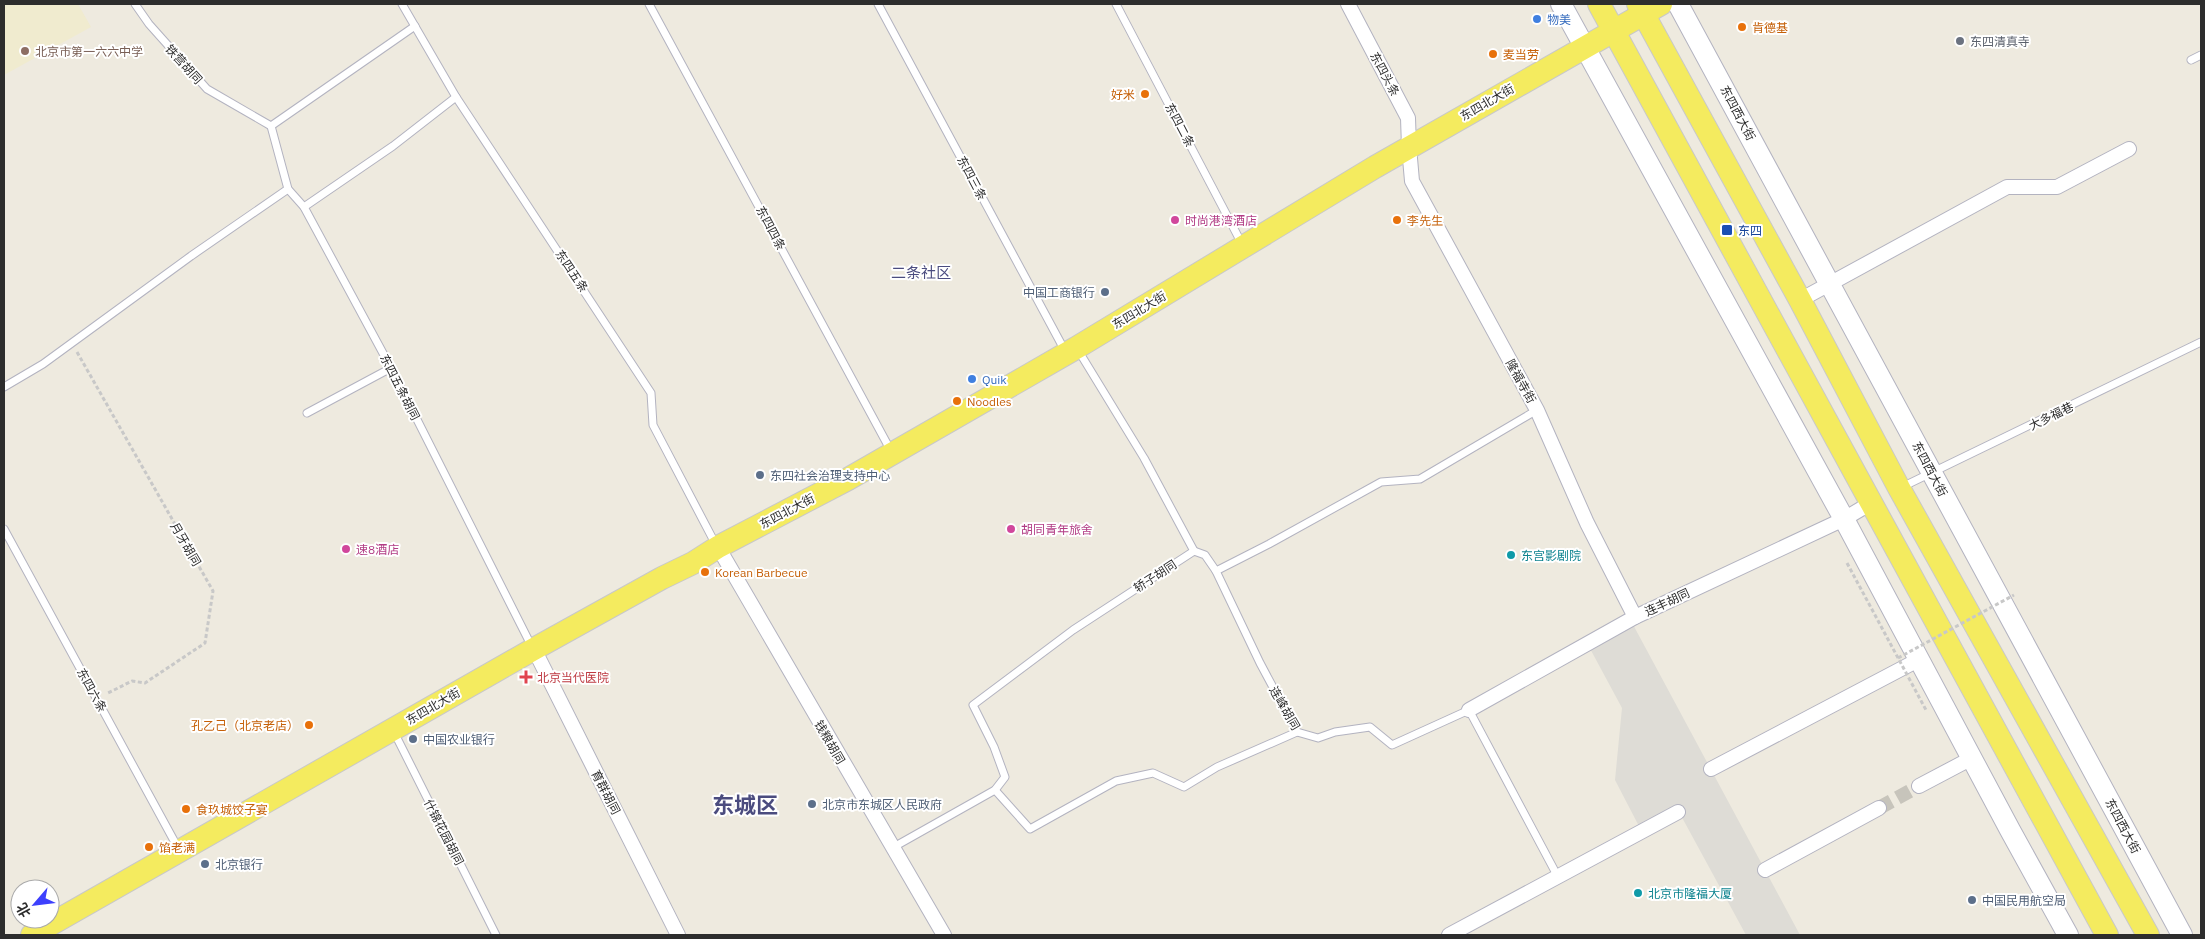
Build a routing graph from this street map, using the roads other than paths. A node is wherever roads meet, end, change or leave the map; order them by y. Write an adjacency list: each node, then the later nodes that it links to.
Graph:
1 (136, 4): 17 (lane, 铁营胡同)
2 (402, 4): 11 (lane, 东四五条)
3 (649, 4): 31 (lane, 东四四条)
4 (878, 4): 26 (lane, 东四三条)
5 (1116, 4): 22 (lane, 东四二条)
6 (1348, 4): 18 (street, 东四头条)
7 (1561, 4): 13 (street)
8 (1599, 4): 12 (main road)
9 (1678, 4): 23 (street, 东四西大街)
10 (1647, 7): 12 (main road, 东四北大街); 24 (main road)
11 (415, 26): 16 (lane, 东四五条); 17 (lane)
12 (1613, 29): 13 (main road, 东四北大街); 34 (main road)
13 (1584, 46): 18 (main road, 东四北大街); 35 (street)
14 (2201, 55): 15 (lane)
15 (2191, 60)
16 (456, 96): 21 (lane); 37 (lane, 东四五条)
17 (271, 126): 20 (lane, 东四五条胡同)
18 (1409, 147): 22 (main road, 东四北大街); 29 (street, 隆福寺街)
19 (2129, 148): 23 (street)
20 (288, 189): 21 (lane, 东四五条胡同); 28 (lane)
21 (304, 207): 27 (lane, 东四五条胡同)
22 (1244, 247): 26 (main road, 东四北大街)
23 (1830, 284): 24 (street); 32 (street, 东四西大街)
24 (1800, 300): 33 (main road)
25 (2201, 342): 32 (lane, 大多福巷)
26 (1071, 350): 31 (main road, 东四北大街); 38 (lane, 东四三条)
27 (391, 368): 30 (lane); 41 (lane, 东四五条胡同)
28 (4, 387)
29 (1537, 410): 39 (lane); 40 (street, 隆福寺街)
30 (307, 413)
31 (893, 453): 37 (main road, 东四北大街)
32 (1933, 473): 33 (lane, 大多福巷); 64 (street, 东四西大街)
33 (1899, 488): 63 (main road)
34 (1871, 503): 35 (street, 连丰胡同); 62 (main road)
35 (1844, 519): 40 (street, 连丰胡同); 42 (street)
36 (4, 530): 53 (lane, 东四六条)
37 (718, 547): 41 (main road, 东四北大街); 52 (street, 钱粮胡同)
38 (1194, 551): 39 (lane); 49 (lane, 轿子胡同)
39 (1216, 570): 45 (lane, 连峰胡同)
40 (1635, 616): 43 (street, 连丰胡同)
41 (534, 649): 44 (main road, 东四北大街); 58 (street, 育群胡同)
42 (1920, 659): 46 (street); 47 (street)
43 (1469, 710): 45 (lane, 连峰胡同); 55 (lane)
44 (392, 729): 53 (main road, 东四北大街); 57 (lane, 什锦花园胡同)
45 (1297, 732): 49 (lane)
46 (1972, 758): 48 (street); 61 (street)
47 (1711, 768)
48 (1919, 786)
49 (996, 790): 52 (lane)
50 (1879, 808): 54 (street)
51 (1678, 812): 55 (street)
52 (892, 848): 59 (street, 钱粮胡同)
53 (179, 851): 56 (main road, 东四北大街)
54 (1765, 870)
55 (1558, 877): 60 (street)
56 (32, 935)
57 (496, 935)
58 (678, 935)
59 (944, 935)
60 (1449, 935)
61 (2068, 935)
62 (2107, 935)
63 (2148, 935)
64 (2182, 935)

